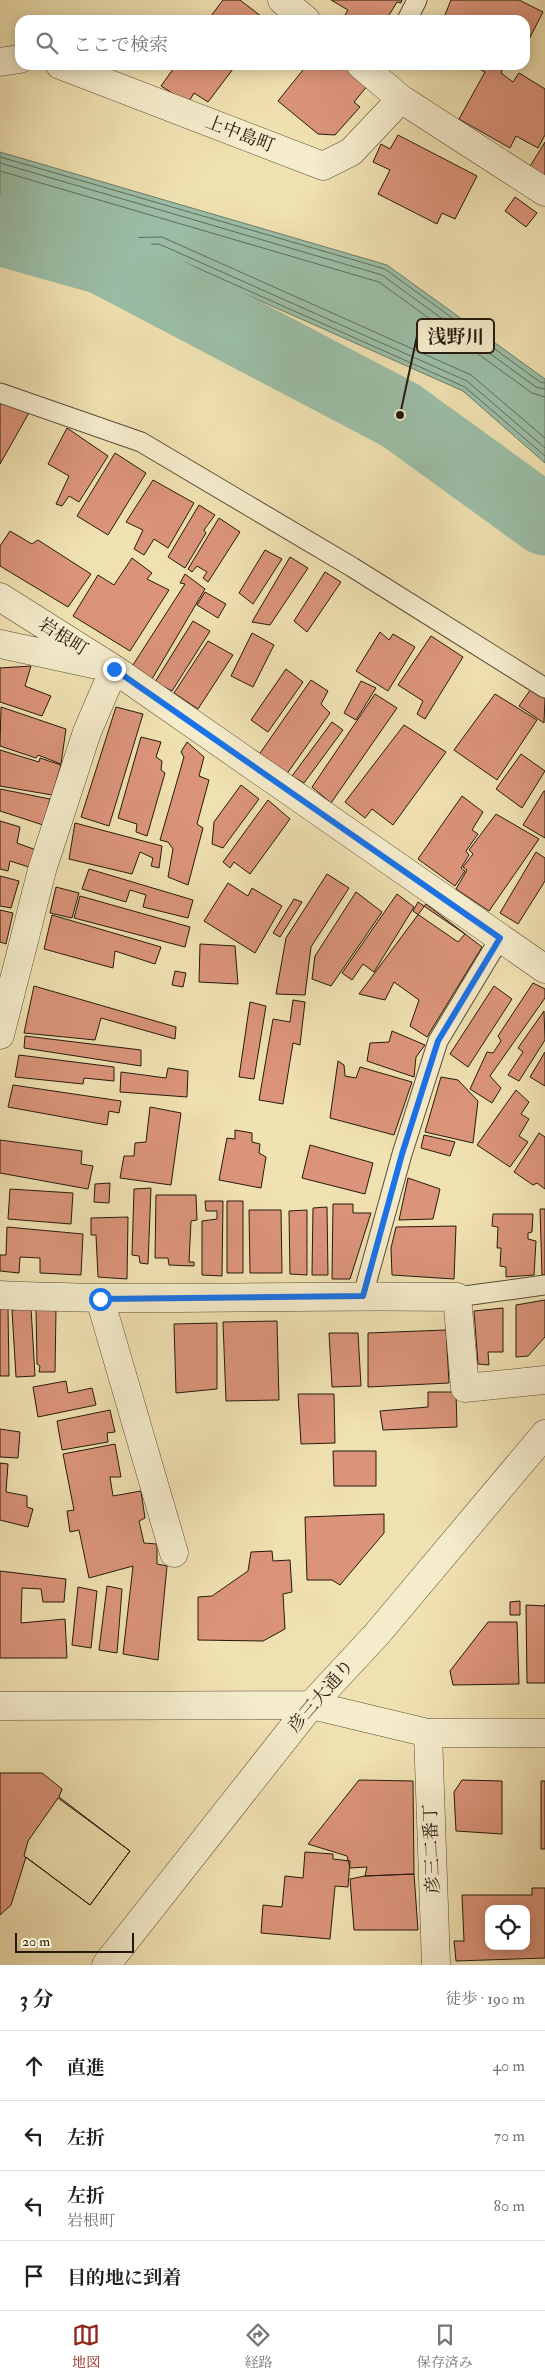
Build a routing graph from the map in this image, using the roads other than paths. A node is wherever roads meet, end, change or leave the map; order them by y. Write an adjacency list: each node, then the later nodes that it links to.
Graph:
1 (282, 0): 3 (street)
2 (417, 0): 4 (lane)
3 (300, 15)
4 (410, 15)
5 (15, 60): 6 (street)
6 (0, 62)
7 (73, 70): 9 (street, 上中島町)
8 (370, 70): 9 (street)
9 (401, 99): 10 (street)
10 (545, 192)
11 (0, 394): 15 (lane)
12 (0, 597): 14 (street, 岩根町)
13 (0, 644): 14 (street)
14 (114, 669): 16 (street, 岩根町); 18 (street)
15 (545, 688)
16 (500, 938): 17 (street, 岩根町); 21 (lane)
17 (545, 969)
18 (0, 1035)
19 (545, 1285): 22 (lane)
20 (0, 1295): 23 (street)
21 (363, 1296): 22 (street); 23 (street)
22 (457, 1297): 24 (street)
23 (100, 1299): 26 (street)
24 (545, 1380)
25 (545, 1434): 27 (street, 彦三大通り)
26 (174, 1553)
27 (311, 1705): 28 (street); 29 (street); 31 (street, 彦三大通り)
28 (0, 1706)
29 (428, 1733): 30 (street); 32 (street, 彦三二番丁)
30 (545, 1733)
31 (106, 1965)
32 (436, 1965)

